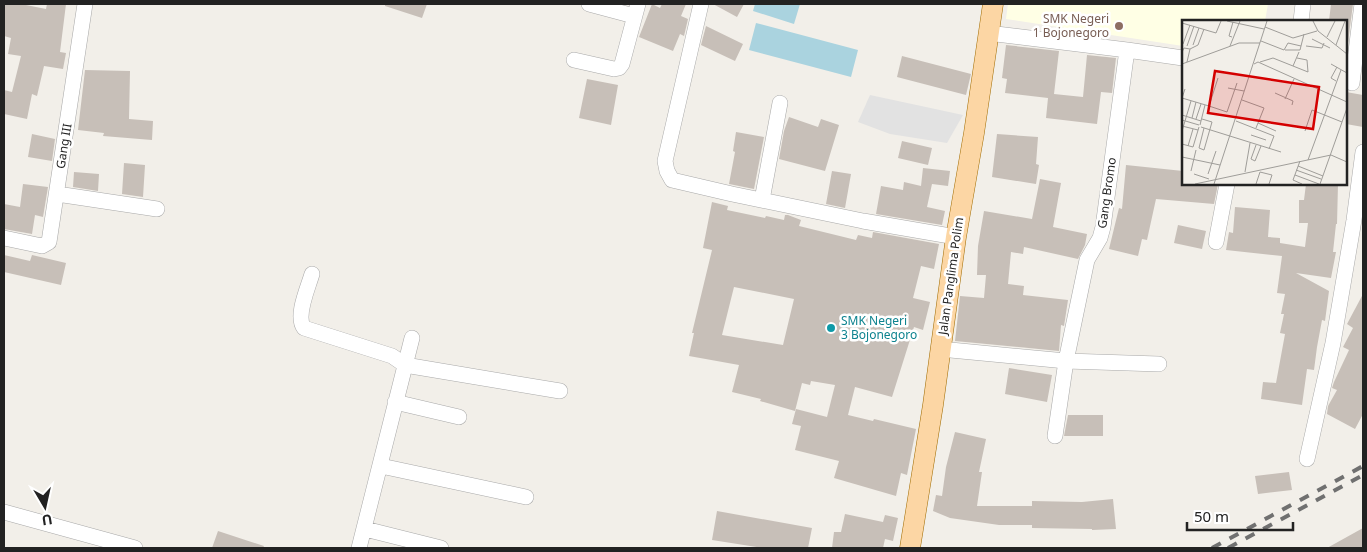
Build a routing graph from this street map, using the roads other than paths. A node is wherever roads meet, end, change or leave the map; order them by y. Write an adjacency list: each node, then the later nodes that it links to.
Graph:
1 (85, 4): 17 (street, Gang III)
2 (589, 4): 7 (street)
3 (701, 4): 18 (street)
4 (993, 4): 9 (main road, Jalan Panglima Polim)
5 (1303, 4): 8 (street)
6 (1362, 4): 13 (street)
7 (636, 10): 12 (street)
8 (1300, 20)
9 (988, 33): 10 (street); 21 (main road, Jalan Panglima Polim)
10 (1127, 50): 11 (street); 27 (street, Gang Bromo)
11 (1182, 58)
12 (574, 60)
13 (1354, 84)
14 (780, 103): 18 (street)
15 (1363, 152): 20 (street)
16 (1227, 185): 23 (street)
17 (57, 194): 19 (street); 22 (street, Gang III)
18 (762, 200): 21 (street)
19 (157, 209)
20 (1359, 220): 34 (street)
21 (956, 237): 26 (main road, Jalan Panglima Polim)
22 (4, 238)
23 (1216, 242)
24 (312, 274): 29 (street)
25 (412, 338): 29 (street)
26 (940, 349): 27 (street); 42 (main road, Jalan Panglima Polim)
27 (1066, 361): 28 (street); 33 (street, Gang Bromo)
28 (1159, 364)
29 (405, 365): 30 (street); 31 (street)
30 (560, 391)
31 (395, 402): 32 (street); 35 (street)
32 (459, 417)
33 (1055, 436)
34 (1307, 459)
35 (381, 466): 36 (street); 38 (street)
36 (526, 496)
37 (4, 512): 39 (street)
38 (365, 530): 40 (street); 41 (street)
39 (135, 548)
40 (359, 548)
41 (441, 548)
42 (910, 548)

